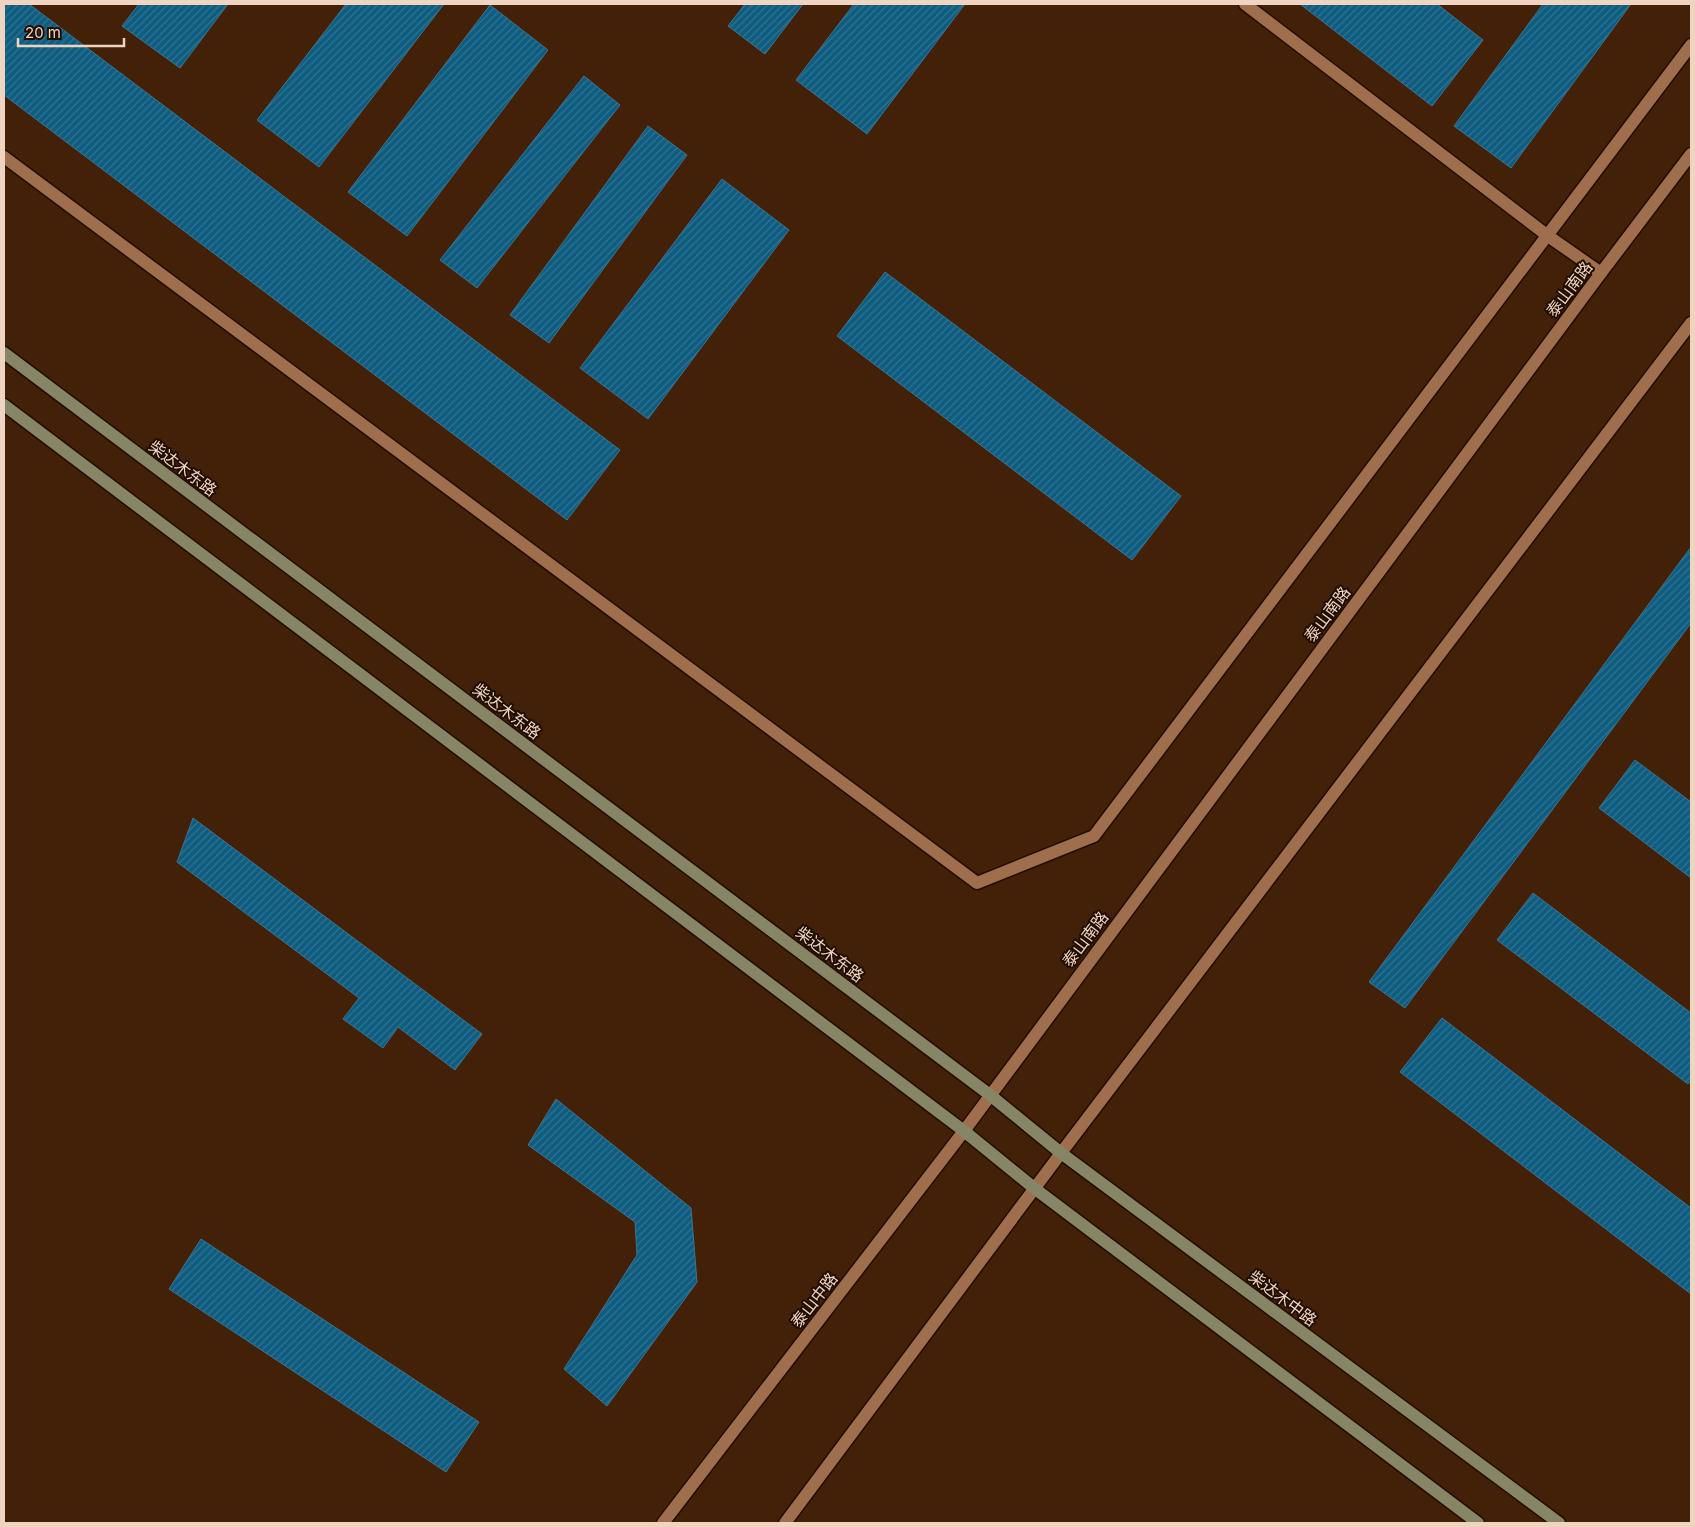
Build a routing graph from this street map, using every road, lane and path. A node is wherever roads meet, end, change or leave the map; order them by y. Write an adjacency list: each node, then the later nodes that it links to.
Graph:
1 (1245, 4): 5 (street)
2 (1691, 46): 5 (street)
3 (1691, 154): 6 (street, 泰山南路)
4 (4, 157): 5 (street)
5 (1548, 236): 6 (street)
6 (1601, 274): 10 (street, 泰山南路)
7 (1691, 323): 12 (street)
8 (4, 353): 10 (main road, 柴达木东路)
9 (4, 405): 11 (main road)
10 (990, 1095): 11 (street, 泰山中路); 12 (main road, 柴达木中路)
11 (964, 1131): 13 (main road); 14 (street, 泰山中路)
12 (1060, 1153): 13 (street); 17 (main road, 柴达木中路)
13 (1034, 1188): 15 (street); 16 (main road)
14 (663, 1523)
15 (785, 1523)
16 (1478, 1523)
17 (1559, 1523)

